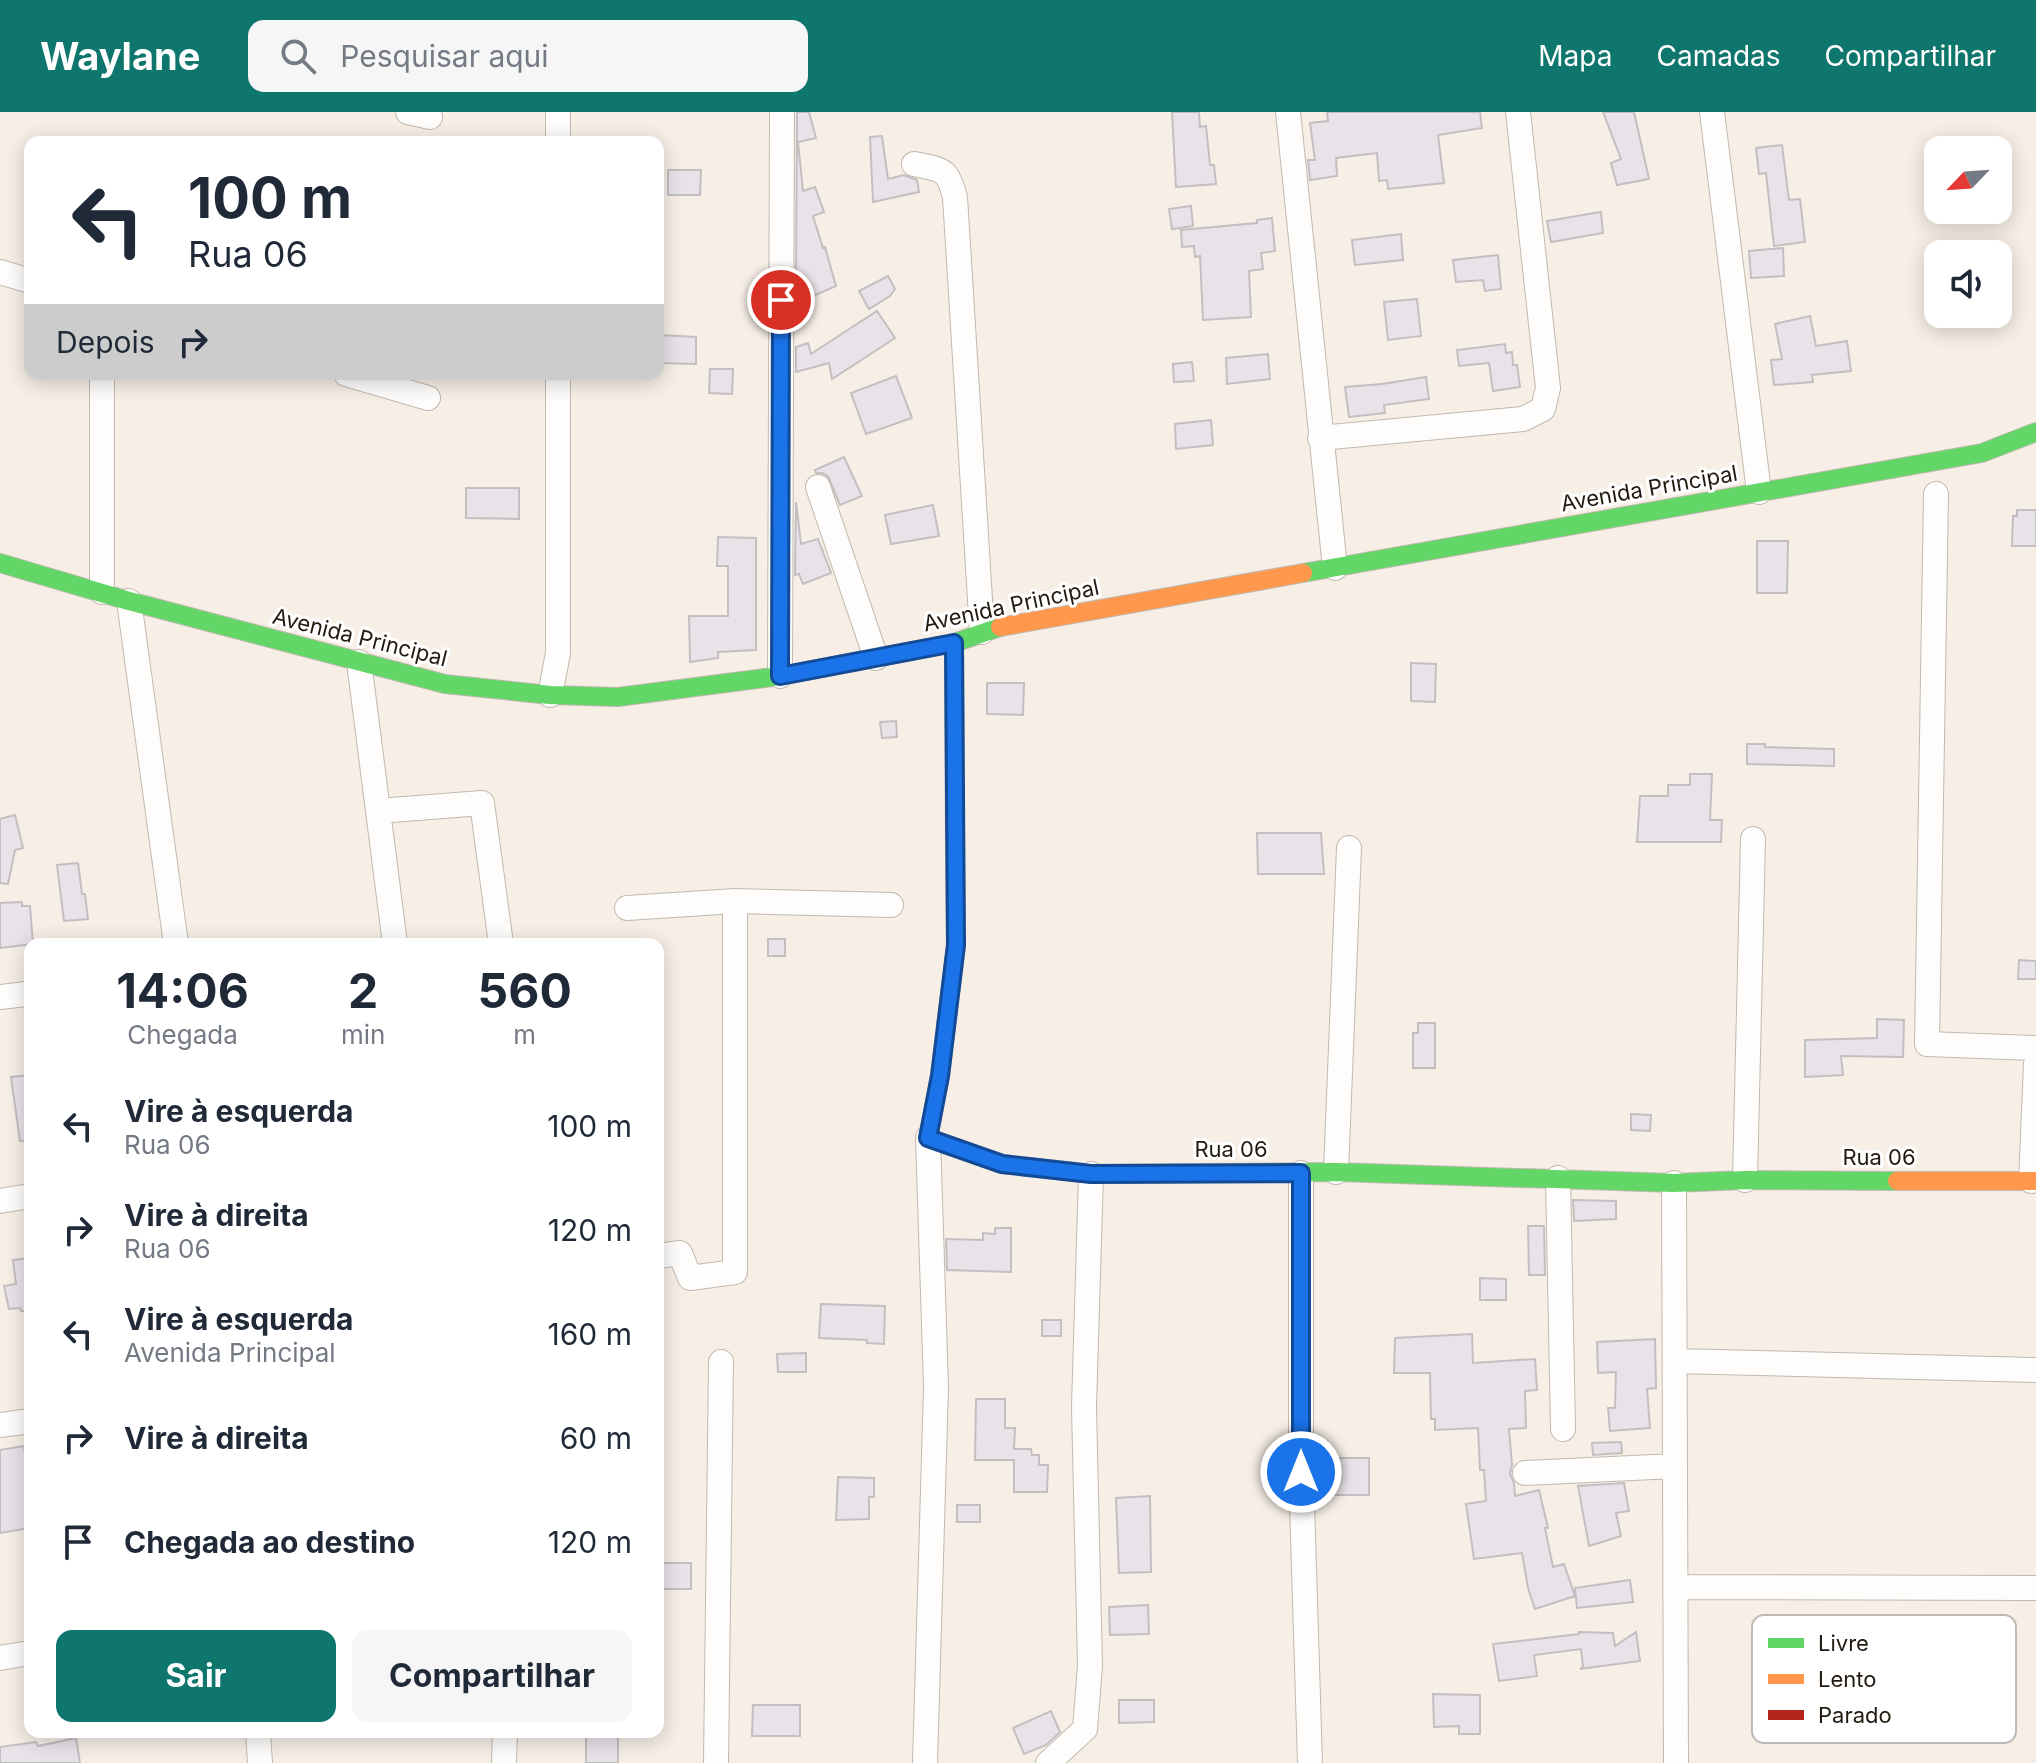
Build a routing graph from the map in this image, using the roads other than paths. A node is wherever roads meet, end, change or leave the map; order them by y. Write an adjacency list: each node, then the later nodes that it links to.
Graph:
1 (558, 112): 6 (street)
2 (782, 112): 27 (street)
3 (1288, 112): 15 (street)
4 (1518, 112): 15 (street)
5 (1712, 112): 17 (street)
6 (558, 136)
7 (914, 164): 23 (street)
8 (0, 272): 9 (street)
9 (24, 279)
10 (102, 380): 21 (street)
11 (366, 380): 13 (street)
12 (558, 380): 28 (street)
13 (428, 398)
14 (2036, 432): 17 (street, Avenida Principal)
15 (1320, 438): 20 (street)
16 (818, 487): 25 (street)
17 (1759, 492): 20 (street, Avenida Principal)
18 (1936, 494): 40 (street)
19 (0, 563): 21 (street, Avenida Principal)
20 (1335, 568): 23 (street, Avenida Principal)
21 (102, 592): 22 (street, Avenida Principal)
22 (129, 601): 26 (street, Avenida Principal); 35 (street)
23 (982, 632): 24 (street, Avenida Principal)
24 (954, 643): 25 (street, Avenida Principal); 42 (street)
25 (876, 658): 27 (street, Avenida Principal)
26 (359, 662): 28 (street, Avenida Principal); 29 (street)
27 (780, 676): 28 (street, Avenida Principal)
28 (550, 695)
29 (378, 811): 36 (street); 37 (street)
30 (1753, 839): 47 (street)
31 (1349, 848): 43 (street)
32 (735, 901): 33 (street); 34 (street); 52 (street)
33 (891, 905)
34 (627, 908)
35 (175, 938)
36 (394, 938)
37 (500, 938)
38 (24, 994): 39 (street)
39 (0, 997)
40 (2036, 1048)
41 (2036, 1064): 48 (street)
42 (928, 1138): 45 (street, Rua 06); 70 (street)
43 (1336, 1172): 44 (street, Rua 06); 46 (street, Rua 06)
44 (1301, 1173): 45 (street, Rua 06); 72 (street)
45 (1091, 1174): 71 (street)
46 (1558, 1178): 49 (street, Rua 06); 58 (street)
47 (1745, 1180): 48 (street, Rua 06); 49 (street, Rua 06)
48 (2034, 1181)
49 (1674, 1183): 53 (street)
50 (24, 1197): 51 (street)
51 (0, 1201)
52 (664, 1255)
53 (1675, 1361): 55 (street); 59 (street)
54 (721, 1362): 69 (street)
55 (2036, 1370)
56 (24, 1422): 57 (street)
57 (0, 1425)
58 (1563, 1429)
59 (1675, 1466): 60 (street); 61 (street)
60 (1525, 1473)
61 (1676, 1587): 62 (street); 73 (street)
62 (2036, 1588)
63 (24, 1654): 64 (street)
64 (0, 1658)
65 (258, 1738): 67 (street)
66 (505, 1738): 68 (street)
67 (260, 1763)
68 (504, 1763)
69 (716, 1763)
70 (925, 1763)
71 (1048, 1763)
72 (1310, 1763)
73 (1676, 1763)

